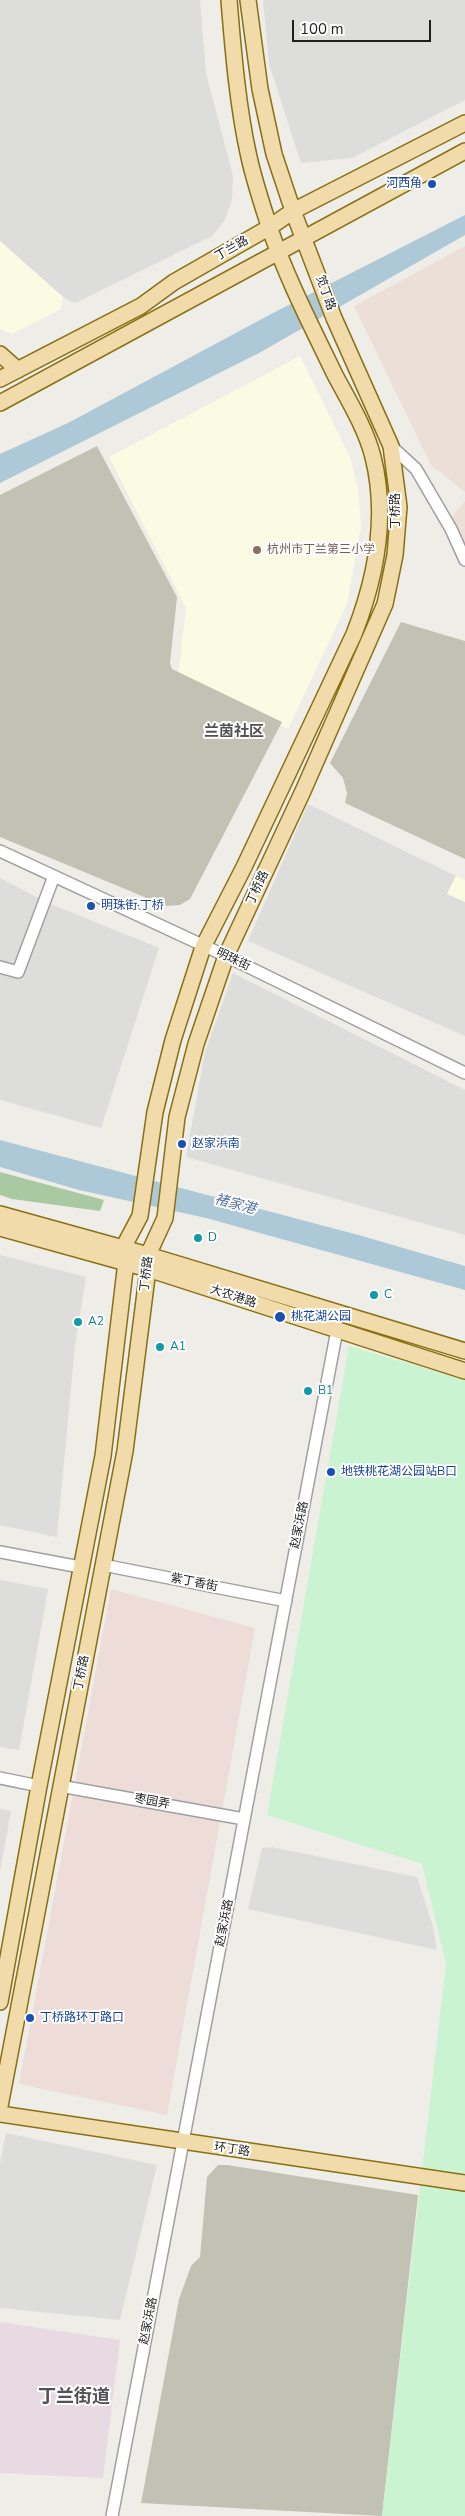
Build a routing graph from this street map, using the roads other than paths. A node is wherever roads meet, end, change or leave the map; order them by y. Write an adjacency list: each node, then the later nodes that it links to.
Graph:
1 (229, 0): 6 (main road, 笕丁路)
2 (248, 0): 5 (main road, 笕丁路)
3 (465, 123): 5 (main road, 丁兰路)
4 (465, 151): 7 (main road, 丁兰路)
5 (293, 211): 6 (main road, 丁兰路); 7 (main road, 笕丁路)
6 (270, 228): 8 (main road, 笕丁路); 10 (main road, 丁兰路)
7 (304, 240): 8 (main road, 丁兰路); 14 (main road, 笕丁路)
8 (280, 253): 12 (main road, 丁兰路); 13 (main road, 笕丁路)
9 (0, 354): 10 (main road)
10 (18, 370): 11 (main road, 丁兰路)
11 (0, 379)
12 (0, 403)
13 (358, 419): 18 (main road, 丁桥路)
14 (391, 446): 15 (street, 笕丁路); 19 (main road, 丁桥路)
15 (465, 560)
16 (0, 851): 17 (street, 明珠街)
17 (54, 876): 18 (street, 明珠街); 20 (street)
18 (203, 947): 19 (street, 明珠街); 24 (main road, 丁桥路)
19 (226, 956): 21 (street, 明珠街); 25 (main road, 丁桥路)
20 (0, 966)
21 (465, 1073)
22 (0, 1214): 24 (main road, 大农港路)
23 (0, 1228): 24 (main road, 大农港路)
24 (125, 1255): 25 (main road, 大农港路); 31 (main road, 丁桥路)
25 (148, 1262): 26 (main road, 大农港路); 27 (main road, 大农港路); 30 (main road, 丁桥路)
26 (337, 1330): 28 (main road, 大农港路); 32 (street, 赵家浜路)
27 (465, 1351)
28 (465, 1371)
29 (0, 1552): 31 (street)
30 (103, 1565): 32 (street, 紫丁香街); 35 (main road, 丁桥路)
31 (80, 1567): 34 (main road, 丁桥路)
32 (286, 1601): 36 (street, 赵家浜路)
33 (0, 1778): 34 (street)
34 (39, 1786): 37 (main road, 丁桥路)
35 (60, 1786): 36 (street, 枣园弄); 38 (main road, 丁桥路)
36 (244, 1819): 40 (street, 赵家浜路)
37 (0, 2002)
38 (0, 2106)
39 (0, 2114): 40 (main road, 环丁路)
40 (183, 2143): 41 (main road, 环丁路); 42 (street, 赵家浜路)
41 (465, 2183)
42 (112, 2516)

